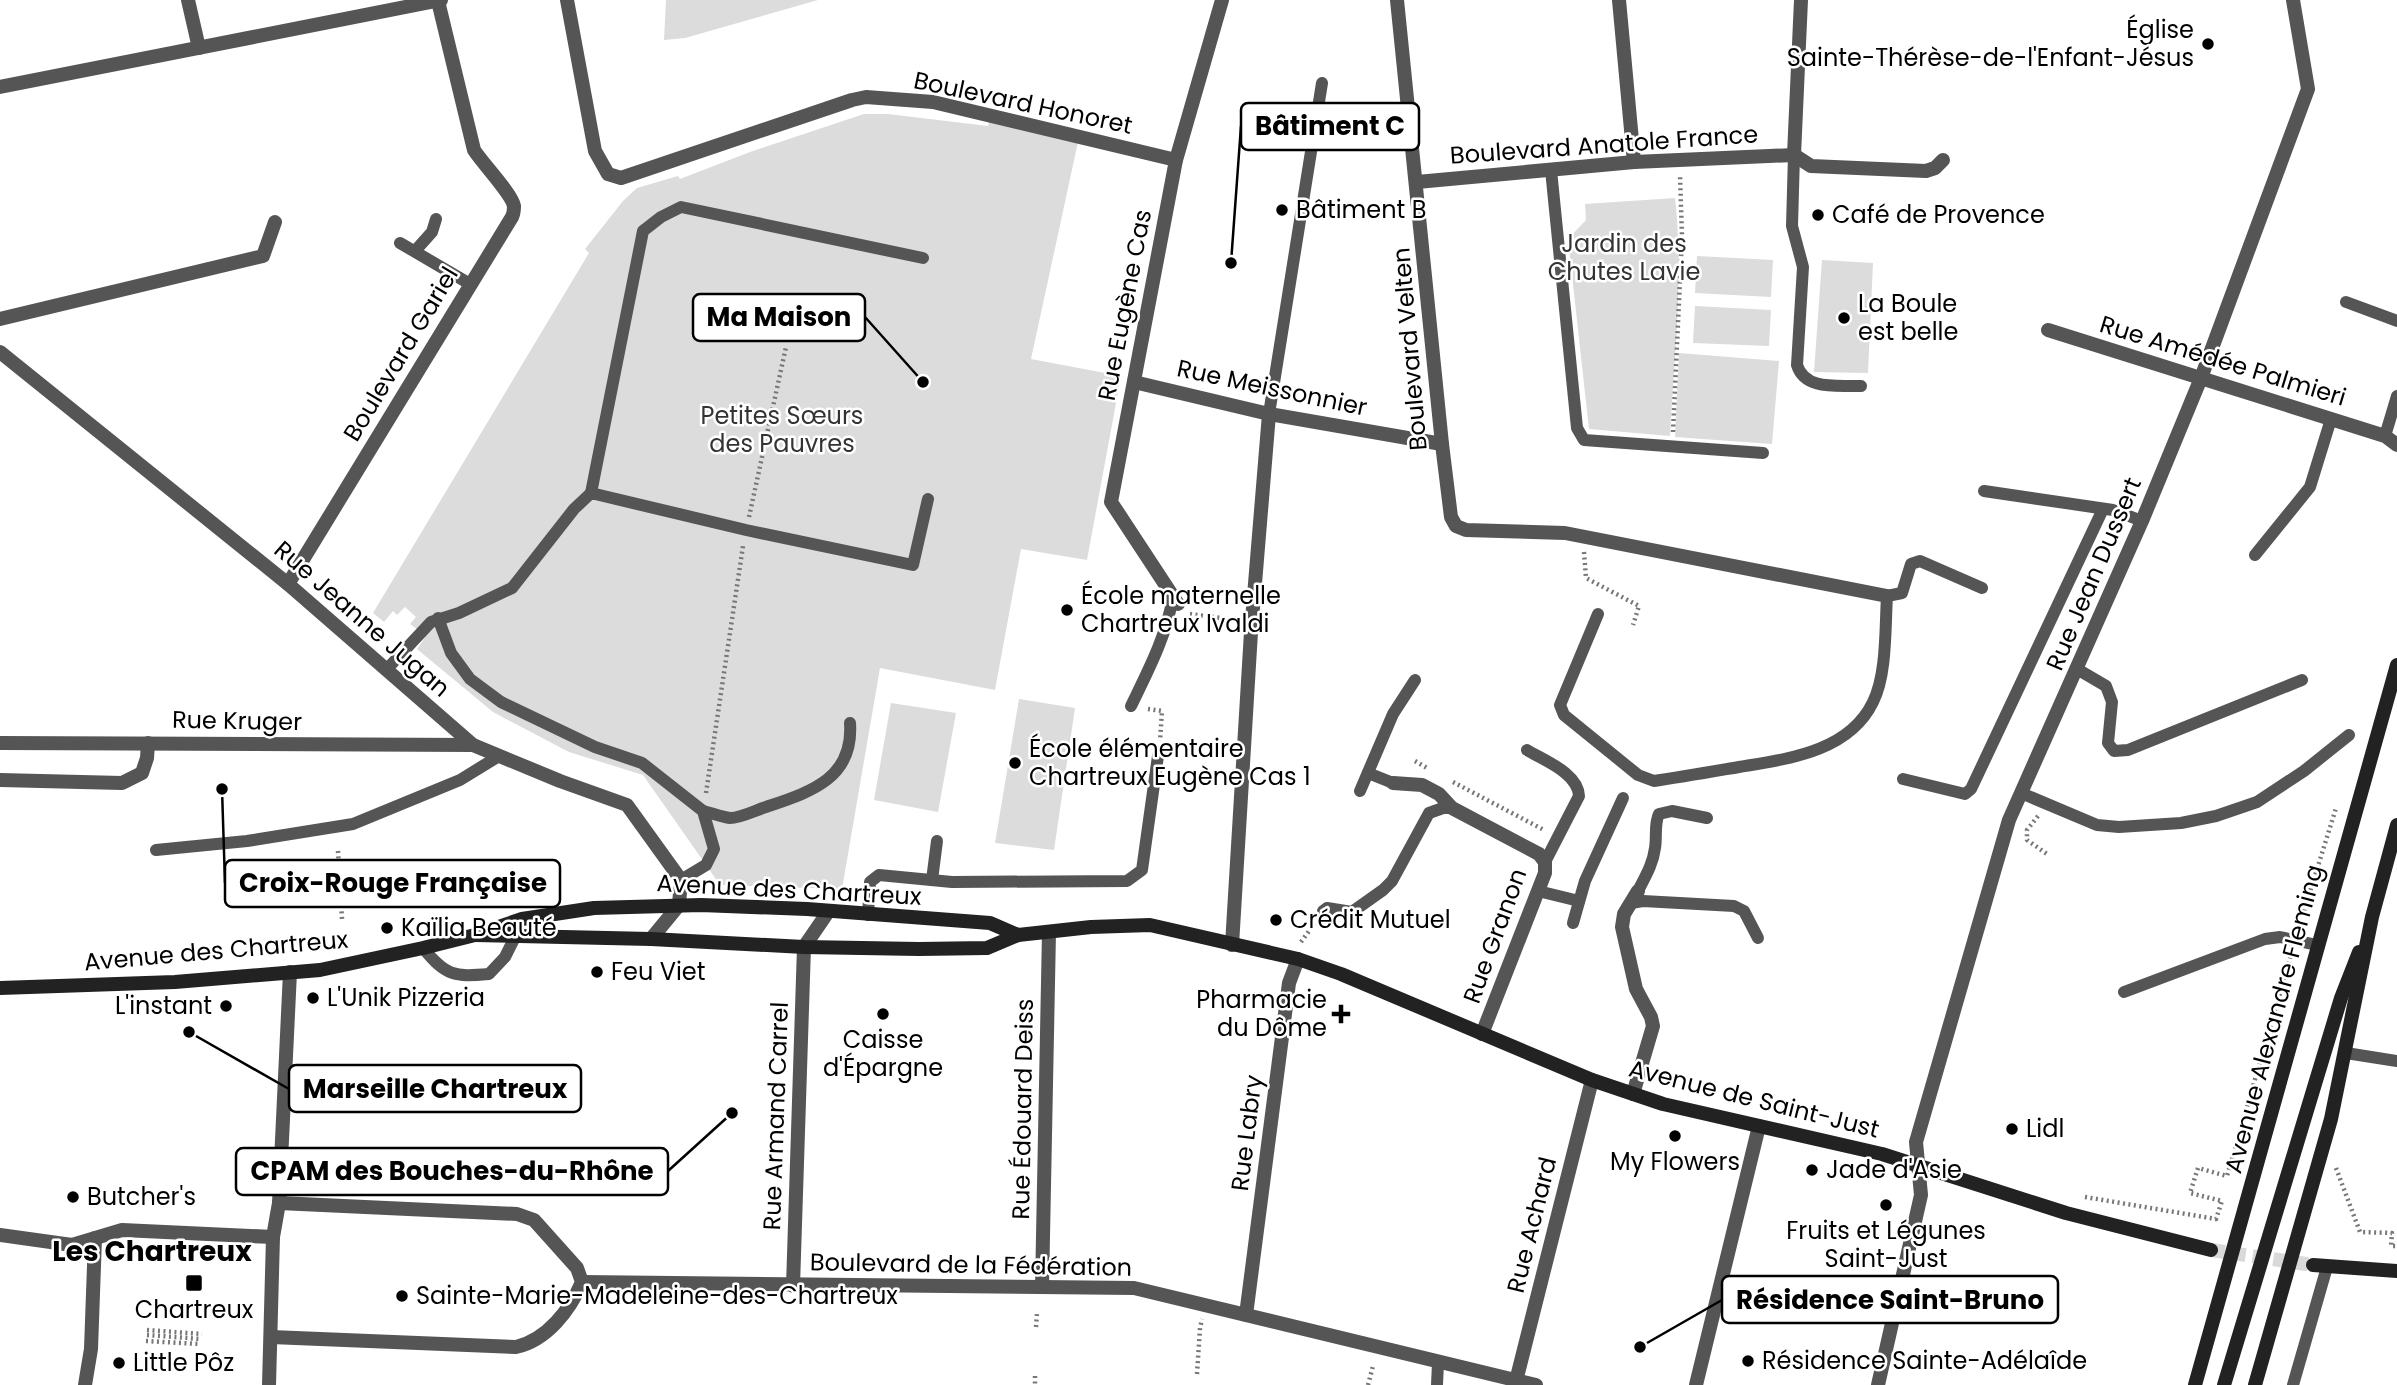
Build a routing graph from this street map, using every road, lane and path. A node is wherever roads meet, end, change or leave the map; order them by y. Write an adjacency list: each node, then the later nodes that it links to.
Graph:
1 (188, 0): 9 (street)
2 (439, 0): 9 (street); 24 (street, Boulevard Gariel)
3 (567, 0): 13 (street, Boulevard Honoret)
4 (1222, 0): 13 (street, Rue Eugène Cas)
5 (1397, 0): 18 (street, Boulevard Velten)
6 (1619, 0): 16 (street)
7 (1801, 0): 12 (street)
8 (2293, 0): 31 (street, Rue Jean Dussert)
9 (200, 48): 11 (street)
10 (1322, 83): 35 (lane)
11 (0, 87)
12 (1794, 155): 14 (street, Boulevard Anatole France); 15 (street); 33 (lane)
13 (1176, 160): 32 (street, Rue Eugène Cas)
14 (1679, 160): 16 (street, Boulevard Anatole France); 37 (path)
15 (1943, 160)
16 (1634, 162): 17 (street, Boulevard Anatole France)
17 (1551, 170): 18 (street, Boulevard Anatole France); 40 (lane)
18 (1417, 182): 39 (street, Boulevard Velten)
19 (436, 219): 22 (lane)
20 (275, 222): 26 (street)
21 (400, 243): 22 (lane)
22 (415, 251): 24 (lane)
23 (923, 258): 42 (lane)
24 (470, 284): 49 (street, Boulevard Gariel)
25 (2346, 302): 27 (lane)
26 (0, 318)
27 (2397, 321)
28 (2048, 330): 31 (street, Rue Amédée Palmieri)
29 (786, 347): 46 (path)
30 (0, 352): 49 (street, Rue Jeanne Jugan)
31 (2201, 378): 36 (street, Rue Amédée Palmieri); 45 (street, Rue Jean Dussert)
32 (1134, 382): 35 (street, Rue Meissonnier); 52 (street, Rue Eugène Cas)
33 (1861, 386)
34 (2397, 396): 38 (lane)
35 (1269, 414): 39 (street, Rue Meissonnier); 57 (street)
36 (2331, 419): 38 (street, Rue Amédée Palmieri); 48 (lane)
37 (1673, 433)
38 (2393, 439)
39 (1442, 444): 51 (street, Boulevard Velten)
40 (1763, 453)
41 (1984, 491): 44 (lane)
42 (591, 493): 46 (lane); 55 (lane)
43 (928, 499): 46 (lane)
44 (2103, 509): 45 (lane); 78 (lane)
45 (2142, 521): 60 (street, Rue Jean Dussert)
46 (746, 530): 85 (path)
47 (1584, 551): 56 (path)
48 (2255, 555)
49 (288, 584): 59 (street, Rue Jeanne Jugan)
50 (1982, 588): 51 (lane)
51 (1887, 596): 53 (lane)
52 (1176, 600): 63 (lane)
53 (1598, 614)
54 (1205, 615): 57 (path)
55 (438, 618): 59 (lane); 85 (lane)
56 (1633, 625)
57 (1251, 632): 113 (street)
58 (2397, 665): 114 (street, Avenue Alexandre Fleming)
59 (387, 669): 70 (street, Rue Jeanne Jugan)
60 (2077, 669): 62 (lane); 82 (street, Rue Jean Dussert)
61 (1415, 680): 75 (lane)
62 (2302, 680)
63 (1132, 706)
64 (1148, 709): 67 (path)
65 (850, 723): 85 (lane)
66 (2349, 735): 82 (lane)
67 (1160, 740)
68 (0, 743): 69 (street, Rue Kruger)
69 (148, 743): 70 (street, Rue Kruger); 79 (street)
70 (473, 745): 73 (street, Rue Jeanne Jugan)
71 (1527, 750): 89 (lane)
72 (1158, 755): 96 (lane)
73 (499, 756): 91 (lane); 95 (street, Rue Jeanne Jugan)
74 (1415, 761): 76 (path)
75 (1368, 773): 80 (lane); 81 (lane)
76 (1437, 773)
77 (1449, 779): 89 (path)
78 (1903, 779)
79 (0, 780)
80 (1393, 783): 84 (street, Rue Granon)
81 (1360, 791)
82 (2021, 793): 132 (street, Rue Jean Dussert)
83 (1623, 798): 99 (lane)
84 (1451, 808): 94 (street, Rue Granon); 101 (lane)
85 (703, 811): 95 (lane)
86 (2038, 817): 93 (path)
87 (1707, 818): 98 (lane)
88 (2397, 825): 104 (street)
89 (1558, 837): 94 (lane)
90 (937, 841): 96 (lane)
91 (156, 850)
92 (338, 851): 105 (path)
93 (2047, 854)
94 (1545, 862): 97 (street, Rue Granon)
95 (681, 880): 100 (street)
96 (932, 880): 103 (lane)
97 (1538, 891): 99 (lane); 121 (street, Rue Granon)
98 (1635, 897): 111 (lane); 129 (street)
99 (1579, 901): 106 (lane)
100 (679, 905): 102 (street, Avenue des Chartreux); 108 (street, Avenue des Chartreux); 112 (street)
101 (1323, 911)
102 (828, 912): 103 (street, Avenue des Chartreux); 115 (street)
103 (868, 915): 109 (street, Avenue des Chartreux)
104 (2372, 917): 122 (street); 166 (street)
105 (342, 919)
106 (1573, 923)
107 (1049, 932): 109 (street, Avenue des Chartreux); 113 (street, Avenue des Chartreux); 145 (street, Rue Édouard Deiss)
108 (475, 935): 110 (street, Avenue des Chartreux); 116 (street, Avenue des Chartreux)
109 (1018, 935): 115 (street, Avenue des Chartreux)
110 (515, 937): 112 (street, Avenue des Chartreux); 116 (lane)
111 (1758, 938)
112 (650, 939): 115 (street, Avenue des Chartreux)
113 (1233, 945): 117 (street, Avenue des Chartreux)
114 (2317, 945): 120 (lane); 165 (street, Avenue Alexandre Fleming)
115 (804, 947): 144 (street, Rue Armand Carrel)
116 (423, 948): 118 (street, Avenue des Chartreux)
117 (1297, 959): 121 (street, Avenue de Saint-Just); 148 (street, Rue Labry)
118 (289, 972): 119 (street, Avenue des Chartreux); 125 (street)
119 (0, 988)
120 (2124, 992)
121 (1482, 1034): 124 (street, Avenue de Saint-Just)
122 (2346, 1053): 123 (lane); 167 (street)
123 (2397, 1061)
124 (1592, 1080): 129 (street, Avenue de Saint-Just); 156 (street, Rue Achard)
125 (285, 1086): 126 (lane); 135 (street)
126 (306, 1087)
127 (353, 1088): 128 (lane)
128 (433, 1090)
129 (1633, 1094): 130 (street, Avenue de Saint-Just)
130 (1759, 1126): 132 (street, Avenue de Saint-Just); 163 (street)
131 (2336, 1166): 139 (path)
132 (1919, 1168): 140 (street, Avenue de Saint-Just); 164 (street, Rue Jean Dussert)
133 (2227, 1175): 134 (path)
134 (2083, 1197)
135 (279, 1203): 137 (street); 143 (street)
136 (0, 1235): 138 (street)
137 (273, 1237): 138 (street); 151 (street)
138 (95, 1238): 157 (street)
139 (2397, 1246)
140 (2211, 1250)
141 (2320, 1266): 142 (street); 168 (lane)
142 (2397, 1271)
143 (582, 1282): 144 (street, Boulevard de la Fédération); 151 (street)
144 (793, 1286): 145 (street, Boulevard de la Fédération)
145 (1042, 1287): 146 (street, Boulevard de la Fédération)
146 (1207, 1306): 148 (street, Boulevard de la Fédération); 154 (path)
147 (1037, 1312): 149 (path)
148 (1246, 1315): 152 (street, Boulevard de la Fédération)
149 (1036, 1327)
150 (147, 1335): 150 (path)
151 (271, 1337): 158 (street)
152 (1438, 1363): 156 (street, Boulevard de la Fédération); 161 (lane)
153 (1373, 1366): 160 (path)
154 (1197, 1374)
155 (1035, 1376): 159 (path)
156 (1517, 1381): 162 (street, Boulevard de la Fédération)
157 (85, 1385)
158 (269, 1385)
159 (1035, 1385)
160 (1368, 1385)
161 (1437, 1385)
162 (1536, 1385)
163 (1696, 1385)
164 (1878, 1385)
165 (2195, 1385)
166 (2224, 1385)
167 (2255, 1385)
168 (2293, 1385)

